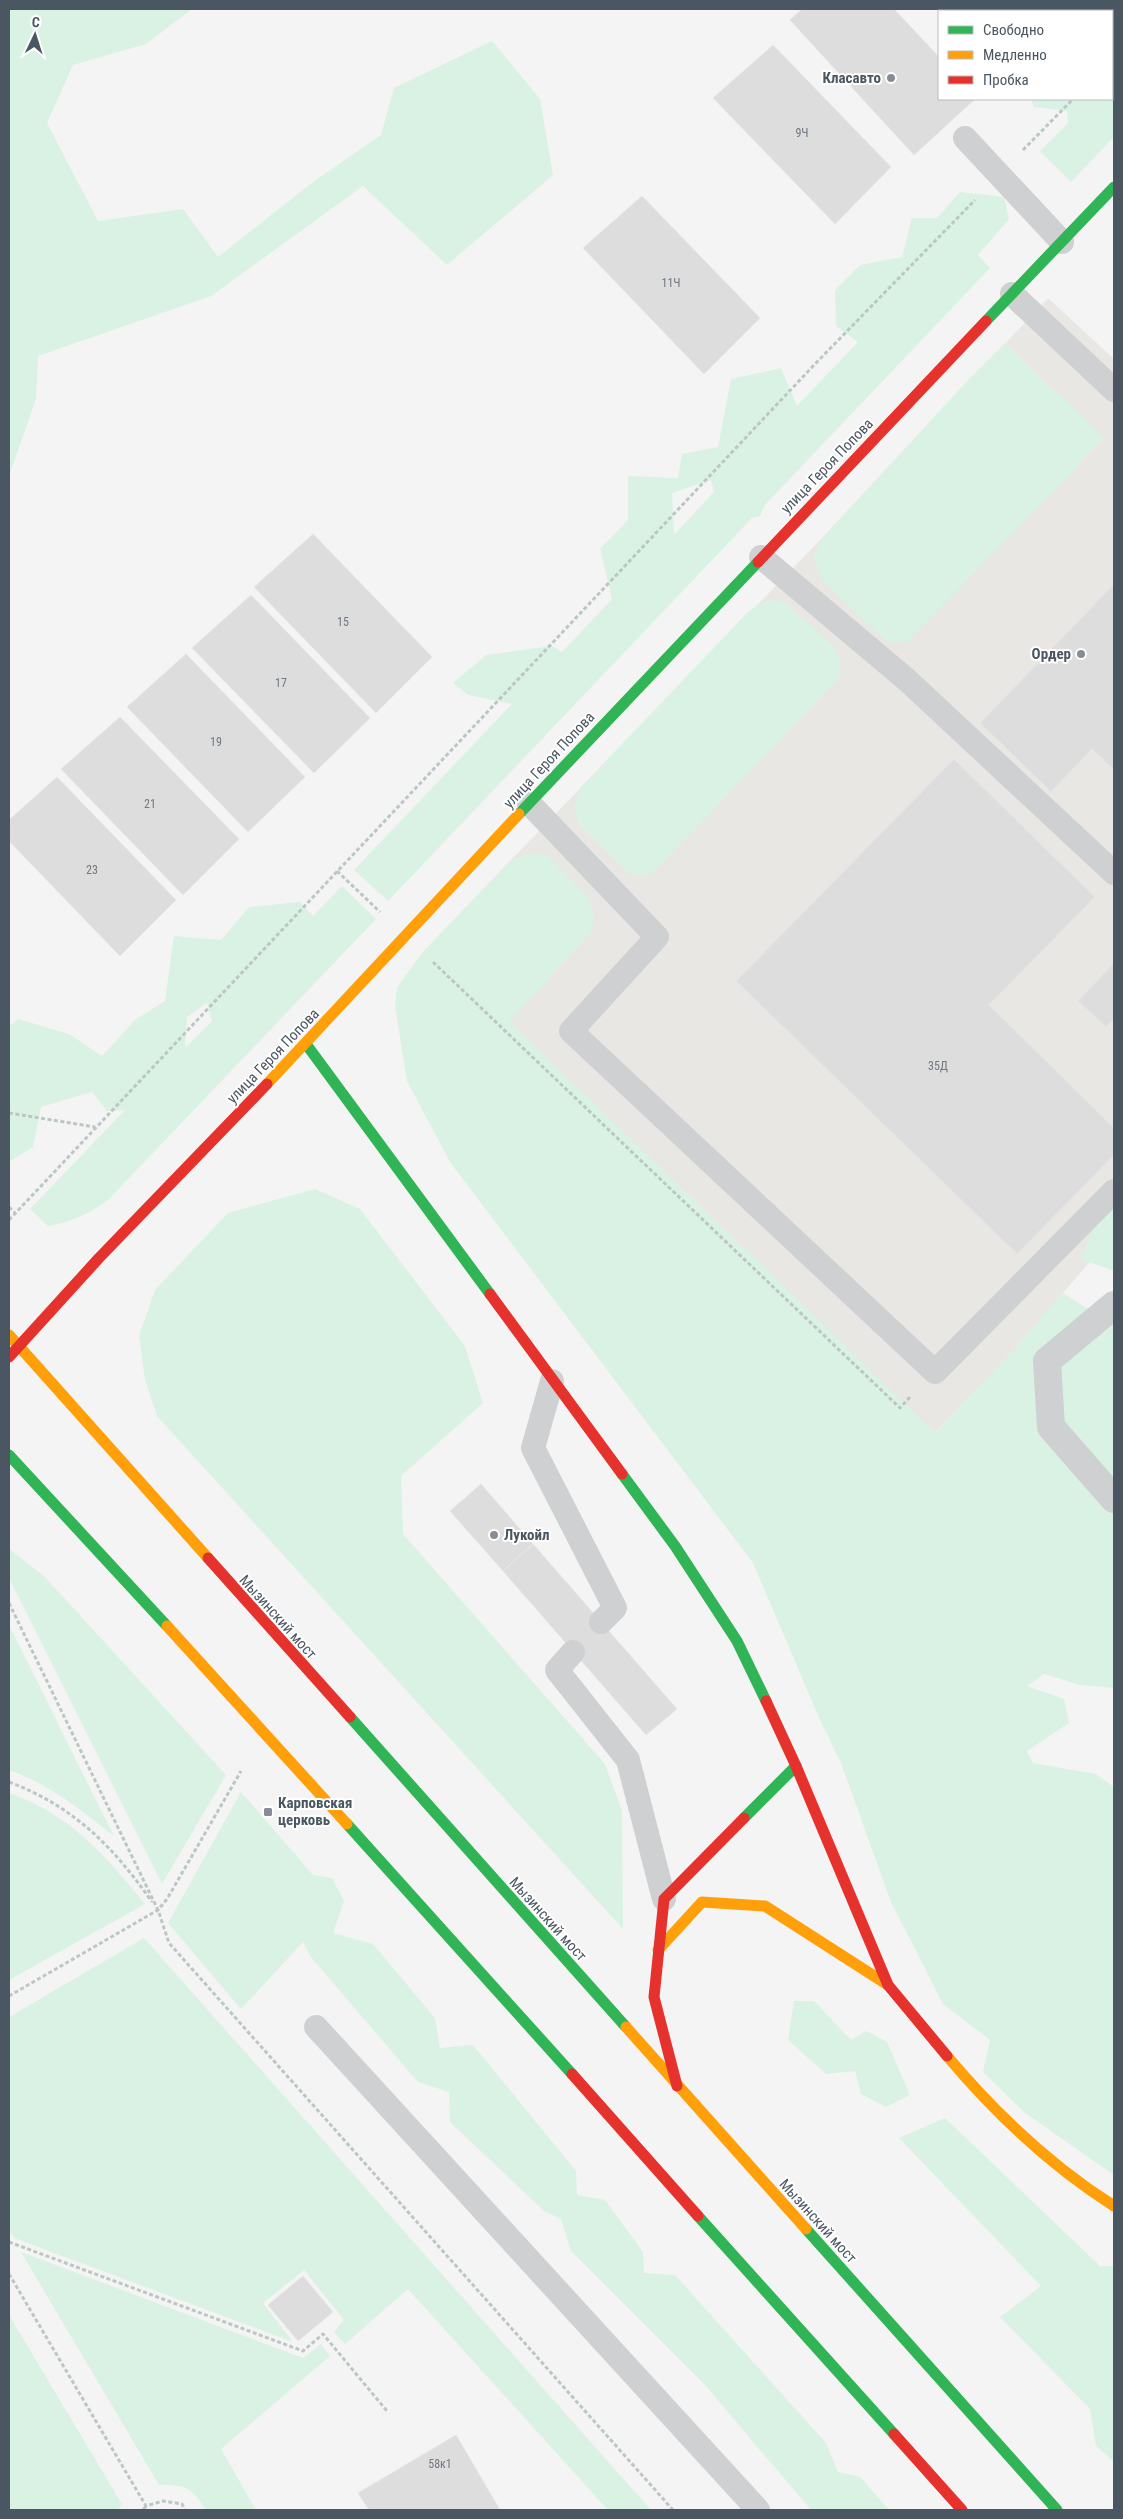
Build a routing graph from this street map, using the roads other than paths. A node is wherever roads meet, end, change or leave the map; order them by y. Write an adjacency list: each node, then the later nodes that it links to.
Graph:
1 (965, 138): 3 (lane)
2 (1114, 187): 3 (street, улица Героя Попова)
3 (1062, 242): 4 (street, улица Героя Попова)
4 (1012, 294): 5 (lane); 6 (street, улица Героя Попова)
5 (1114, 390)
6 (761, 556): 7 (street, улица Героя Попова); 8 (lane)
7 (528, 803): 9 (street, улица Героя Попова); 10 (lane)
8 (1114, 873)
9 (306, 1044): 13 (street, улица Героя Попова); 15 (street)
10 (1114, 1191)
11 (1114, 1305): 17 (street)
12 (9, 1335): 13 (street, Мызинский мост)
13 (19, 1347): 14 (street, улица Героя Попова); 25 (street, Мызинский мост)
14 (9, 1357)
15 (552, 1381): 18 (lane); 20 (street)
16 (9, 1455): 28 (street)
17 (1114, 1499)
18 (601, 1622)
19 (573, 1652): 21 (lane)
20 (796, 1766): 21 (street); 23 (street)
21 (664, 1899): 22 (street)
22 (658, 1950): 23 (street); 25 (street)
23 (888, 1985): 26 (street)
24 (316, 2027): 27 (lane)
25 (677, 2086): 29 (street, Мызинский мост)
26 (1114, 2206)
27 (758, 2510)
28 (962, 2510)
29 (1057, 2510)

